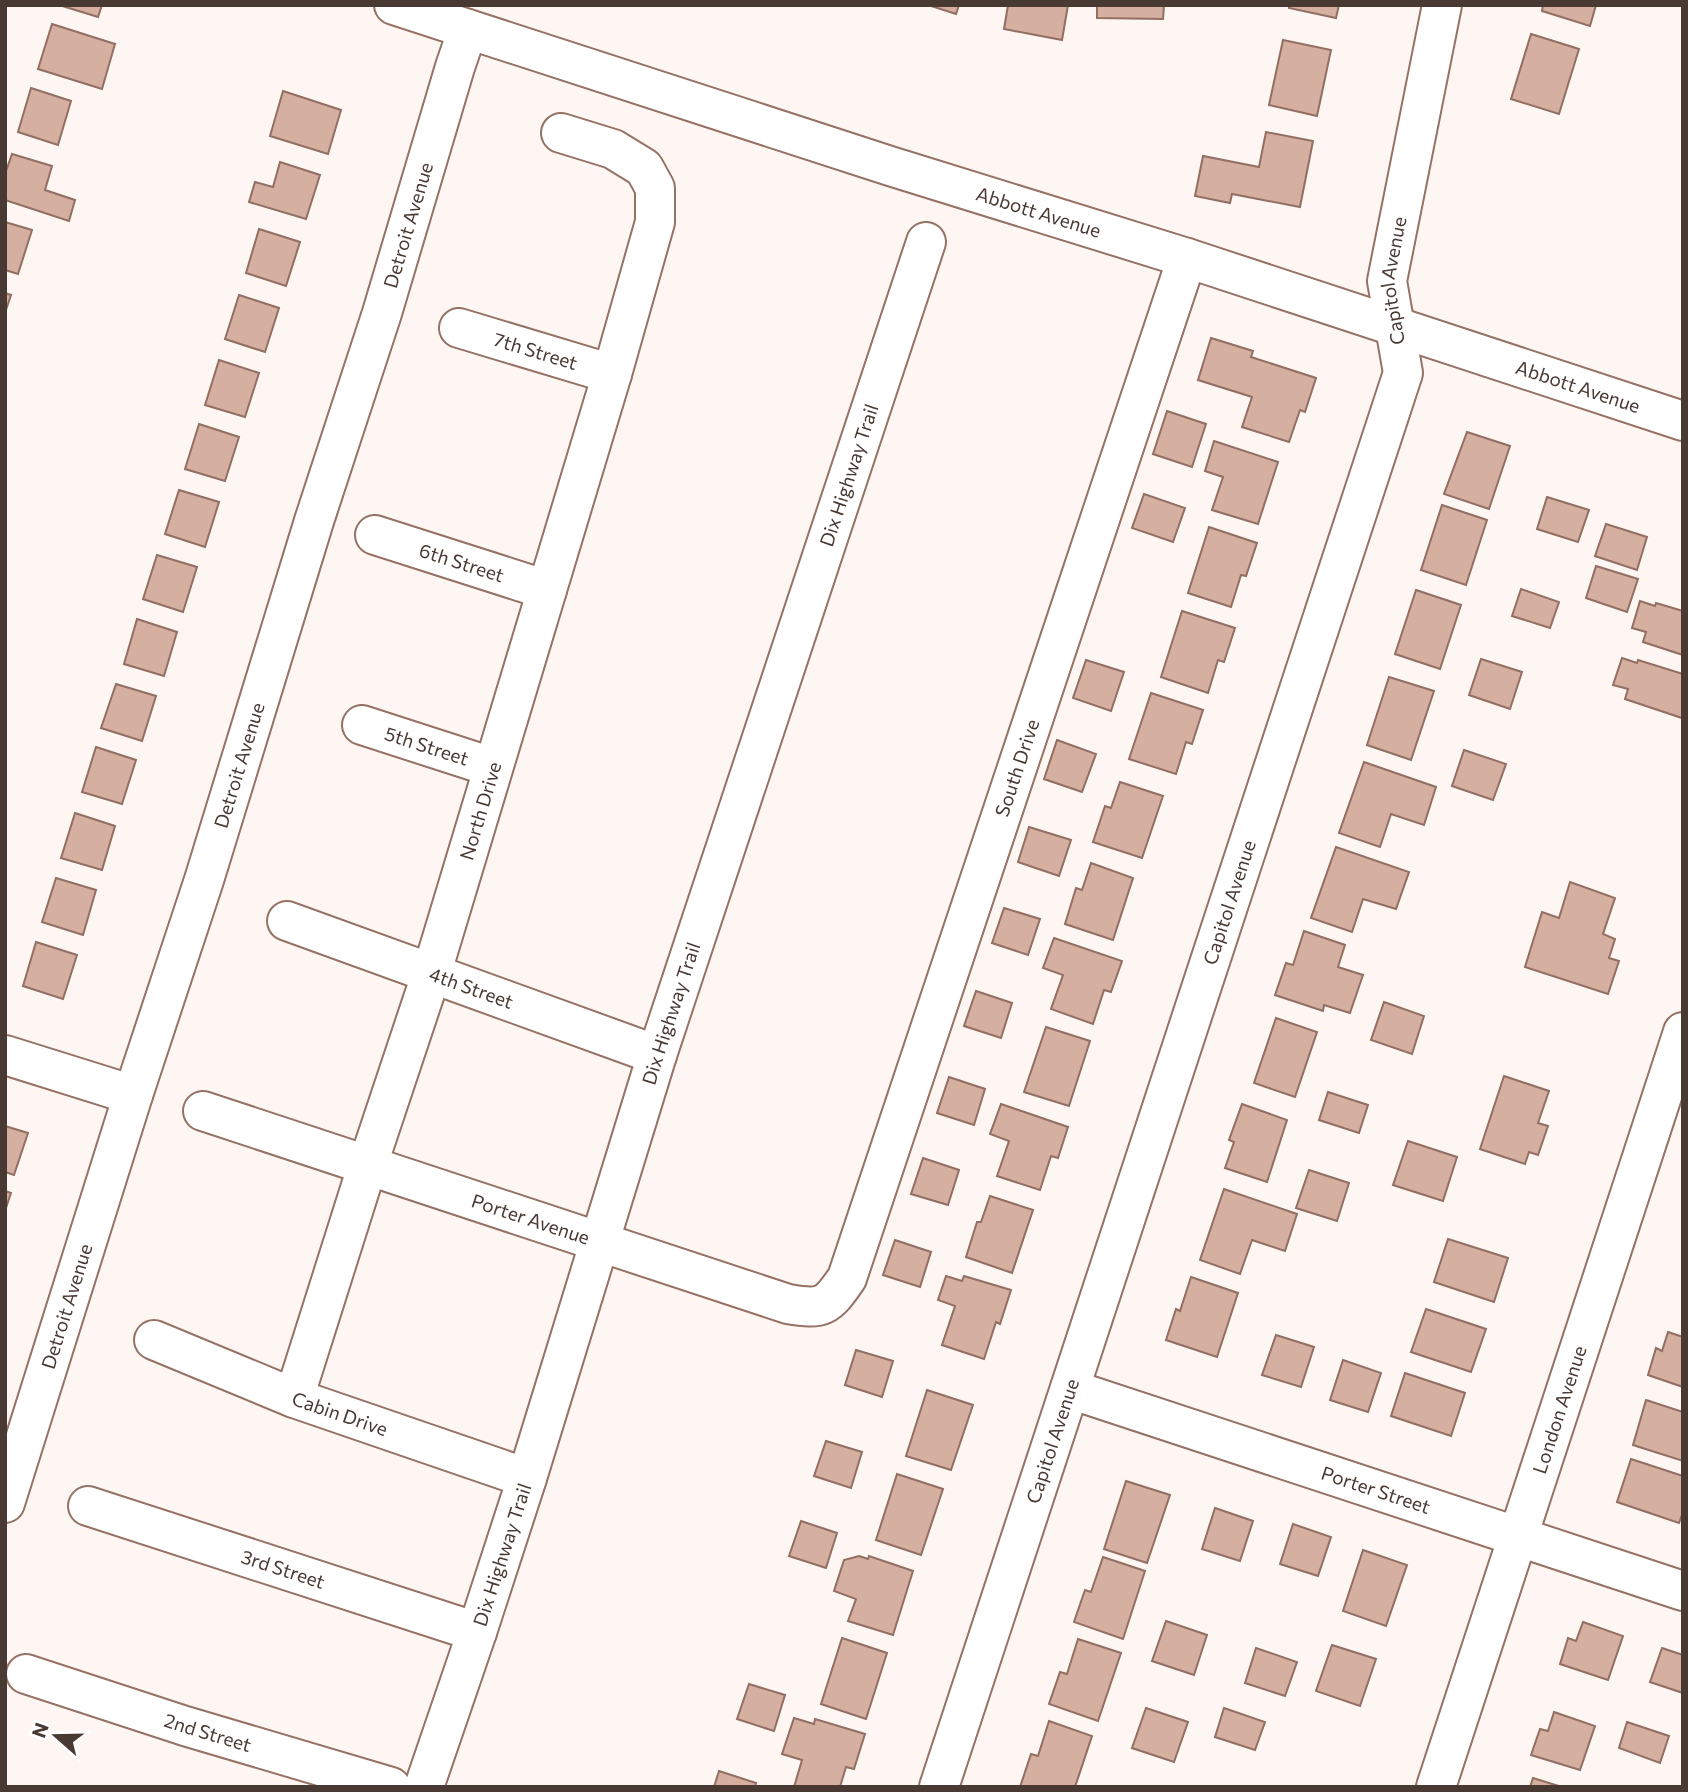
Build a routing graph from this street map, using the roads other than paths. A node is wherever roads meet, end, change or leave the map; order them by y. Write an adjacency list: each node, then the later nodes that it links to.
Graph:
1 (394, 5): 3 (street, Abbott Avenue)
2 (1442, 5): 8 (street, Capitol Avenue)
3 (468, 29): 6 (street, Abbott Avenue); 20 (street, Detroit Avenue)
4 (561, 133): 9 (street, North Drive)
5 (926, 242): 19 (street, Dix Highway Trail)
6 (1188, 258): 8 (street, Abbott Avenue); 24 (street, South Drive)
7 (459, 328): 9 (street, 7th Street)
8 (1396, 328): 10 (street, Abbott Avenue); 26 (street, Capitol Avenue)
9 (612, 374): 12 (street, North Drive)
10 (1683, 421)
11 (375, 535): 12 (street, 6th Street)
12 (547, 590): 14 (street, North Drive)
13 (362, 725): 14 (street, 5th Street)
14 (492, 767): 16 (street, North Drive)
15 (287, 921): 16 (street, 4th Street)
16 (430, 975): 19 (street, 4th Street); 22 (street, North Drive)
17 (1683, 1032): 31 (street, London Avenue)
18 (5, 1055): 20 (street)
19 (657, 1055): 23 (street, Dix Highway Trail)
20 (133, 1095): 29 (street, Detroit Avenue)
21 (203, 1111): 22 (street, Porter Avenue)
22 (367, 1167): 23 (street, Porter Avenue); 27 (street, North Drive)
23 (599, 1243): 24 (street, Porter Avenue); 28 (street, Dix Highway Trail)
24 (847, 1278)
25 (154, 1340): 27 (street, Cabin Drive)
26 (1070, 1389): 31 (street, Porter Street); 37 (street, Capitol Avenue)
27 (294, 1398): 28 (street, Cabin Drive)
28 (527, 1478): 33 (street, Dix Highway Trail)
29 (5, 1503)
30 (88, 1506): 33 (street, 3rd Street)
31 (1518, 1538): 32 (street, Porter Street); 38 (street, London Avenue)
32 (1683, 1591)
33 (477, 1632): 36 (street, Dix Highway Trail)
34 (26, 1674): 35 (street, 2nd Street)
35 (391, 1787)
36 (424, 1787)
37 (939, 1787)
38 (1436, 1787)

